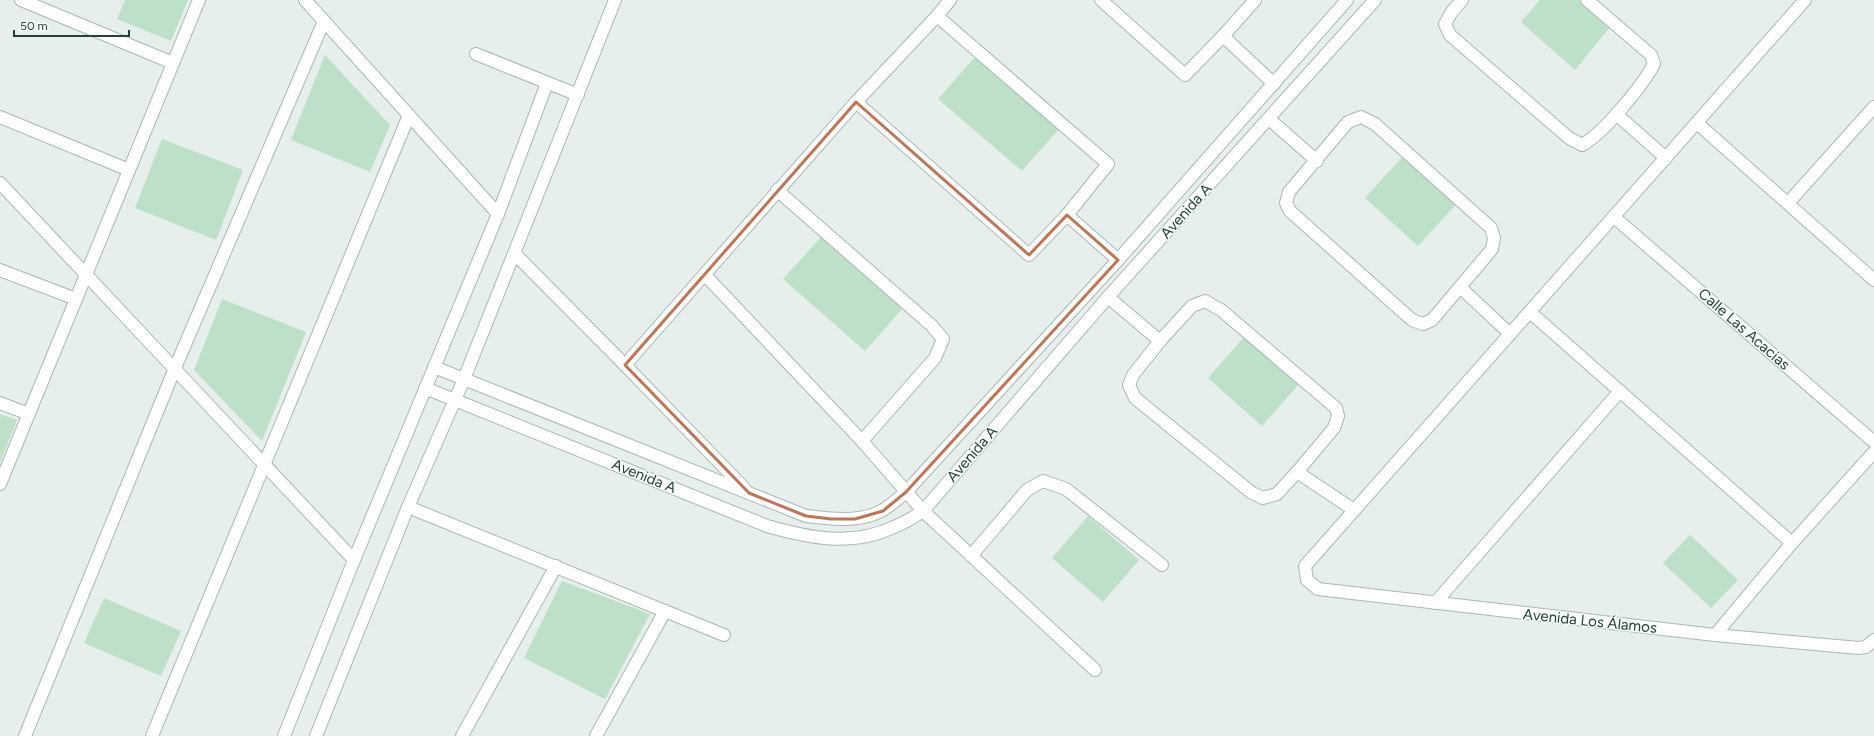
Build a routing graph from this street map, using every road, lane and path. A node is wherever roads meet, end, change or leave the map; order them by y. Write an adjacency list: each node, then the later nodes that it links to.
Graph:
1 (21, 0): 17 (street)
2 (199, 0): 17 (street)
3 (305, 0): 14 (street)
4 (615, 0): 20 (street)
5 (950, 0): 13 (street)
6 (1101, 0): 15 (street)
7 (1255, 0): 15 (street)
8 (1347, 0): 19 (street, Avenida A)
9 (1375, 0): 24 (street, Avenida A)
10 (1462, 0): 25 (street)
11 (1587, 0): 25 (street)
12 (1805, 0): 29 (street)
13 (937, 16): 22 (street); 37 (street)
14 (324, 22): 26 (street); 53 (street)
15 (1223, 36): 19 (street)
16 (476, 54): 18 (street)
17 (173, 63): 32 (street)
18 (547, 83): 20 (street); 36 (street)
19 (1274, 84): 21 (street, Avenida A)
20 (578, 96): 39 (street)
21 (1262, 96): 24 (street); 40 (street, Avenida A)
22 (856, 102): 34 (street); 37 (street)
23 (1874, 107): 35 (street)
24 (1278, 110): 28 (street, Avenida A)
25 (1616, 114): 30 (street)
26 (409, 115): 36 (street); 63 (street)
27 (0, 117): 32 (street)
28 (1269, 119): 31 (street); 46 (street, Avenida A)
29 (1697, 123): 30 (street); 35 (street)
30 (1666, 158): 38 (street)
31 (1317, 161): 45 (street); 45 (street)
32 (129, 170): 42 (street)
33 (0, 183): 42 (street)
34 (777, 190): 43 (street); 60 (street)
35 (1788, 203): 44 (street)
36 (498, 214): 52 (street)
37 (1067, 215): 40 (street)
38 (1614, 217): 48 (street); 61 (street, Calle Las Acacias)
39 (514, 254): 51 (street); 54 (street)
40 (1118, 260): 66 (street, Avenida A)
41 (0, 270): 47 (street)
42 (86, 275): 47 (street); 53 (street)
43 (705, 275): 51 (street); 60 (street)
44 (1874, 280)
45 (1461, 288): 49 (street)
46 (1108, 297): 50 (street); 70 (street, Avenida A)
47 (76, 299): 59 (street)
48 (1530, 312): 49 (street); 56 (street)
49 (1510, 334): 69 (street)
50 (1160, 341): 64 (street); 64 (street)
51 (625, 365): 67 (street)
52 (434, 367): 54 (street, Avenida A); 55 (street)
53 (175, 368): 63 (street); 82 (street)
54 (464, 379): 57 (street); 67 (street, Avenida A)
55 (425, 388): 57 (street, Avenida A); 73 (street)
56 (1620, 391): 71 (street); 76 (street)
57 (455, 400): 68 (street); 70 (street, Avenida A)
58 (0, 403): 59 (street)
59 (29, 414): 65 (street)
60 (862, 441): 66 (street)
61 (1874, 442)
62 (1874, 452): 71 (street)
63 (264, 465): 73 (street); 83 (street)
64 (1297, 472): 69 (street)
65 (0, 484)
66 (906, 492): 67 (street, Avenida A); 70 (street)
67 (749, 493)
68 (408, 507): 75 (street); 85 (street)
69 (1354, 510): 76 (street, Avenida Los Álamos)
70 (923, 511): 72 (street)
71 (1792, 544): 79 (street)
72 (971, 556): 74 (street); 81 (street)
73 (354, 560): 84 (street)
74 (1162, 565)
75 (556, 566): 77 (street); 86 (street)
76 (1435, 603): 79 (street, Avenida Los Álamos)
77 (665, 611): 78 (street); 87 (street)
78 (724, 635)
79 (1715, 635): 80 (street, Avenida Los Álamos)
80 (1874, 640)
81 (1095, 670)
82 (25, 736)
83 (152, 736)
84 (284, 736)
85 (316, 736)
86 (462, 736)
87 (596, 736)

